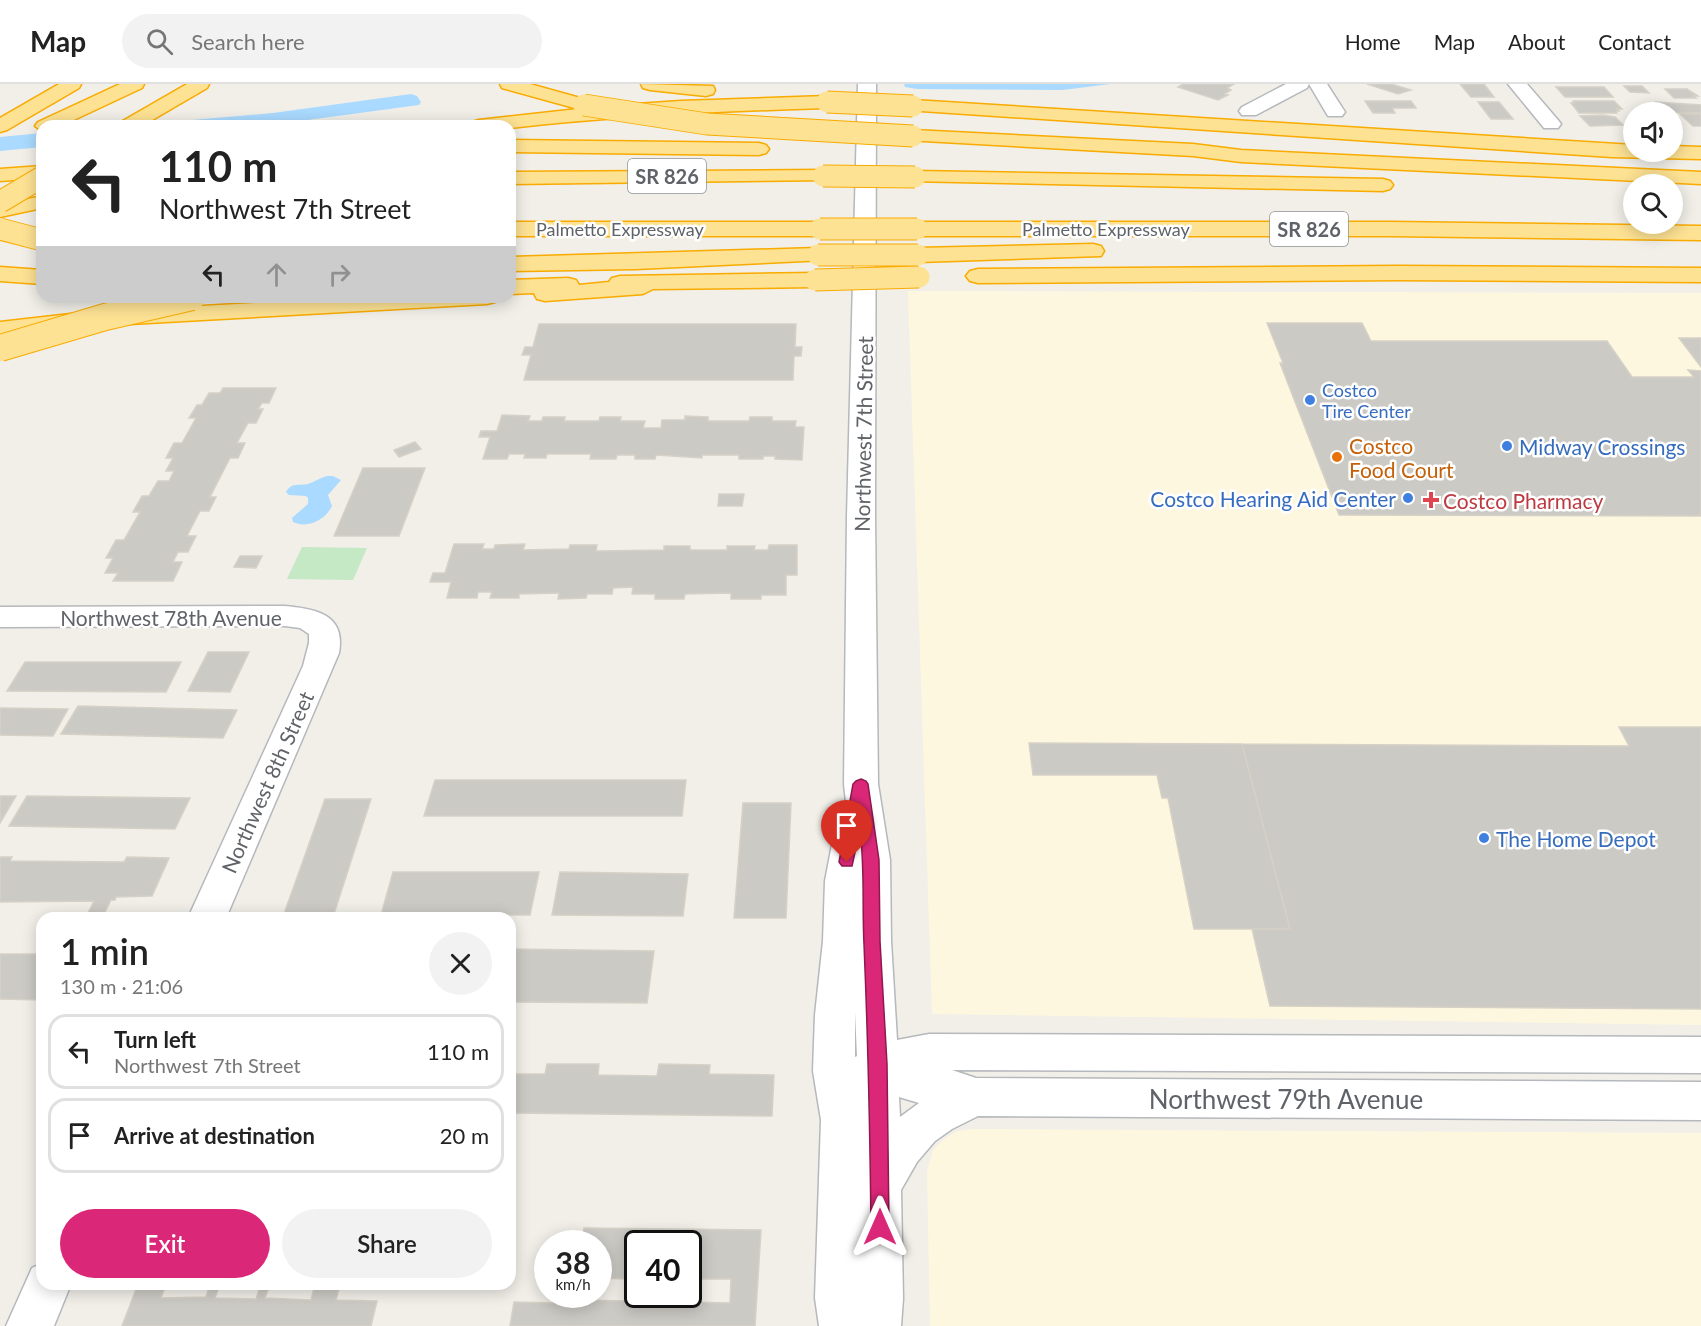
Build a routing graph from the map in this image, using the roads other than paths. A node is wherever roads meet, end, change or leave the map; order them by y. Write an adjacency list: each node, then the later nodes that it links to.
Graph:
1 (72, 84): 17 (highway)
2 (135, 84): 13 (highway)
3 (200, 84): 14 (highway)
4 (509, 84): 19 (highway, bridge)
5 (650, 84): 10 (highway)
6 (867, 84): 70 (street, Northwest 7th Street)
7 (1300, 84): 11 (street)
8 (1318, 84): 12 (street)
9 (1517, 84): 16 (street)
10 (824, 102): 15 (highway); 24 (highway, bridge)
11 (1249, 111)
12 (1335, 112)
13 (57, 120)
14 (138, 120)
15 (516, 122)
16 (1551, 124)
17 (0, 126)
18 (35, 130): 20 (highway)
19 (915, 144): 23 (highway); 30 (highway)
20 (0, 145)
21 (516, 146): 22 (highway)
22 (781, 149)
23 (815, 150)
24 (1612, 151): 25 (highway); 26 (highway)
25 (1701, 153)
26 (1701, 160)
27 (36, 173): 28 (highway)
28 (0, 176)
29 (516, 178): 33 (highway, SR 826, bridge)
30 (1701, 178)
31 (36, 181): 41 (highway, bridge)
32 (36, 185): 34 (highway)
33 (1402, 185)
34 (0, 186)
35 (1496, 188): 36 (highway)
36 (1623, 193)
37 (1683, 194): 39 (highway)
38 (36, 195): 40 (highway)
39 (1701, 195)
40 (0, 196)
41 (0, 202)
42 (36, 203): 43 (highway)
43 (0, 211)
44 (0, 221): 45 (highway)
45 (36, 221)
46 (516, 229): 49 (highway, Palmetto Expressway / SR 826, bridge)
47 (0, 230): 48 (highway); 50 (highway, bridge)
48 (36, 231)
49 (1701, 233)
50 (36, 239)
51 (1701, 247): 52 (highway)
52 (1160, 250)
53 (1113, 251): 57 (highway)
54 (516, 255): 55 (highway)
55 (818, 255): 56 (highway); 57 (highway, bridge)
56 (516, 264)
57 (919, 266): 59 (highway); 61 (highway, bridge)
58 (0, 274): 60 (highway)
59 (1701, 275)
60 (36, 277)
61 (680, 284): 62 (highway); 63 (highway)
62 (516, 287)
63 (516, 296)
64 (167, 303): 67 (highway, bridge)
65 (380, 303): 66 (highway)
66 (0, 329)
67 (0, 348)
68 (0, 617): 69 (street, Northwest 78th Avenue)
69 (326, 644): 71 (street, Northwest 8th Street)
70 (861, 784): 73 (street, Northwest 7th Street); 76 (street, Northwest 7th Street)
71 (210, 912)
72 (1701, 1055): 73 (street, Northwest 79th Avenue)
73 (878, 1064): 74 (street, Northwest 79th Avenue); 76 (street, Northwest 79th Avenue); 77 (street, Northwest 7th Street)
74 (976, 1097): 75 (street, Northwest 79th Avenue); 77 (street)
75 (1701, 1101)
76 (842, 1120): 77 (street, Northwest 7th Street)
77 (860, 1184): 80 (street, Northwest 7th Street); 81 (street, Northwest 7th Street)
78 (45, 1290): 79 (street)
79 (30, 1326)
80 (843, 1326)
81 (877, 1326)

